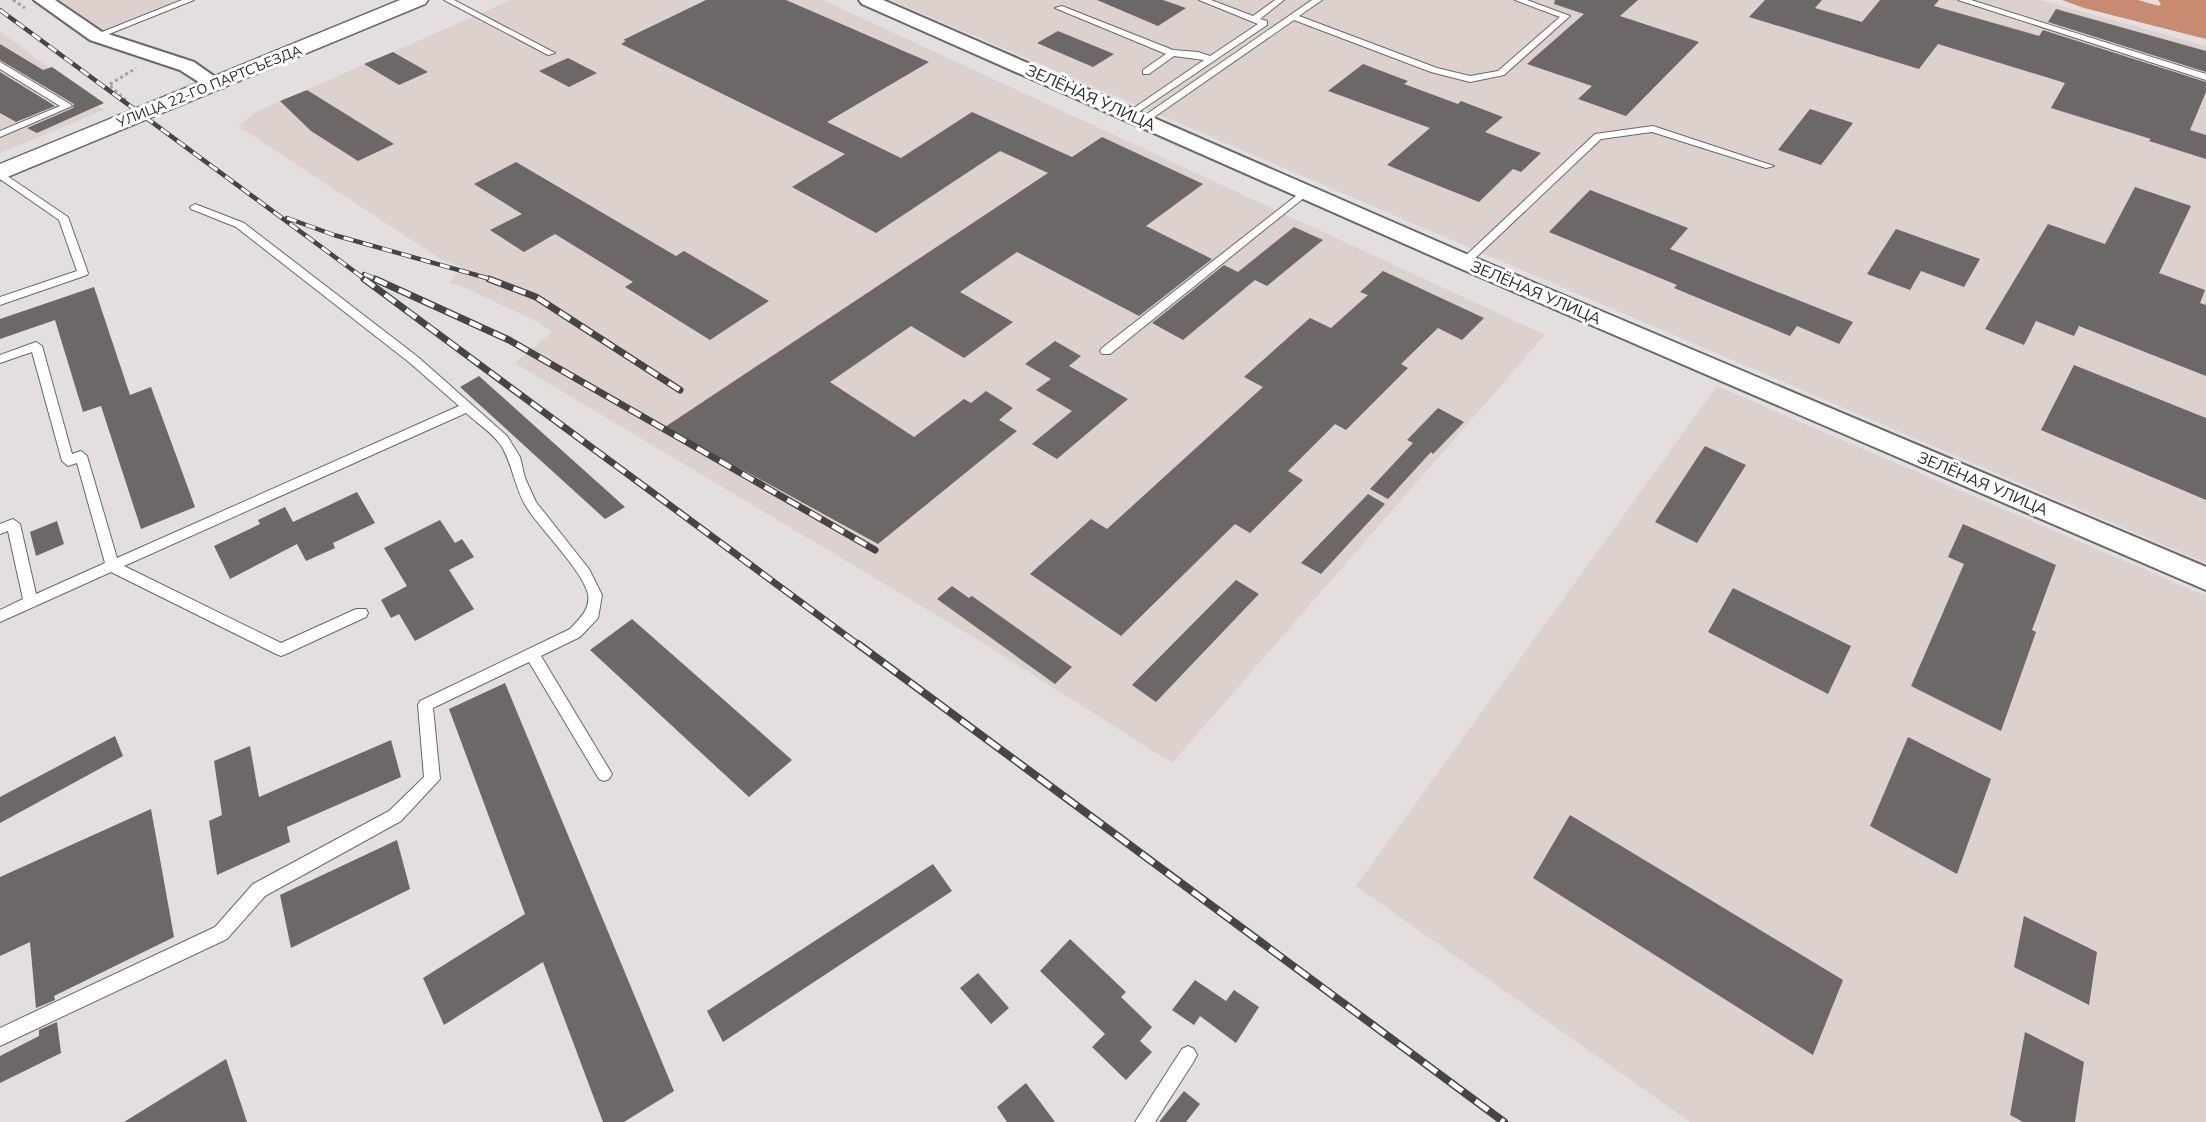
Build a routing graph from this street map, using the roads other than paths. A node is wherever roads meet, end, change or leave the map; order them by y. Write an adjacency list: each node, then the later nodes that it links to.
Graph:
1 (43, 0): 14 (street)
2 (190, 0): 14 (lane)
3 (418, 0): 21 (main road, УЛИЦА 22-ГО ПАРТСЪЕЗДА)
4 (448, 0): 15 (lane)
5 (868, 0): 22 (street, ЗЕЛЁНАЯ УЛИЦА)
6 (1203, 0): 13 (lane)
7 (1280, 0): 13 (lane)
8 (1318, 0): 12 (lane)
9 (1519, 0): 12 (lane)
10 (1962, 0): 20 (lane)
11 (1059, 8): 16 (lane)
12 (1293, 17): 22 (lane)
13 (1254, 19): 17 (lane)
14 (96, 36): 21 (street)
15 (551, 53)
16 (1172, 53): 17 (lane); 19 (lane)
17 (1211, 59): 22 (lane)
18 (0, 65): 23 (lane)
19 (1146, 72)
20 (2206, 76)
21 (215, 84): 25 (main road, УЛИЦА 22-ГО ПАРТСЪЕЗДА)
22 (1138, 117): 26 (street, ЗЕЛЁНАЯ УЛИЦА)
23 (1, 133)
24 (1769, 166): 28 (lane)
25 (0, 173): 29 (lane)
26 (1306, 192): 28 (street, ЗЕЛЁНАЯ УЛИЦА); 30 (lane)
27 (195, 207): 32 (lane)
28 (1466, 262): 35 (street, ЗЕЛЁНАЯ УЛИЦА)
29 (0, 301)
30 (1106, 351)
31 (0, 359): 34 (lane)
32 (466, 408): 34 (lane); 39 (lane)
33 (0, 529): 36 (lane)
34 (113, 567): 36 (lane); 37 (lane)
35 (2206, 579)
36 (31, 603): 38 (lane)
37 (361, 613)
38 (0, 616)
39 (531, 654): 40 (lane); 41 (lane)
40 (604, 774)
41 (0, 1037)
42 (1188, 1055): 43 (lane)
43 (1144, 1122)

